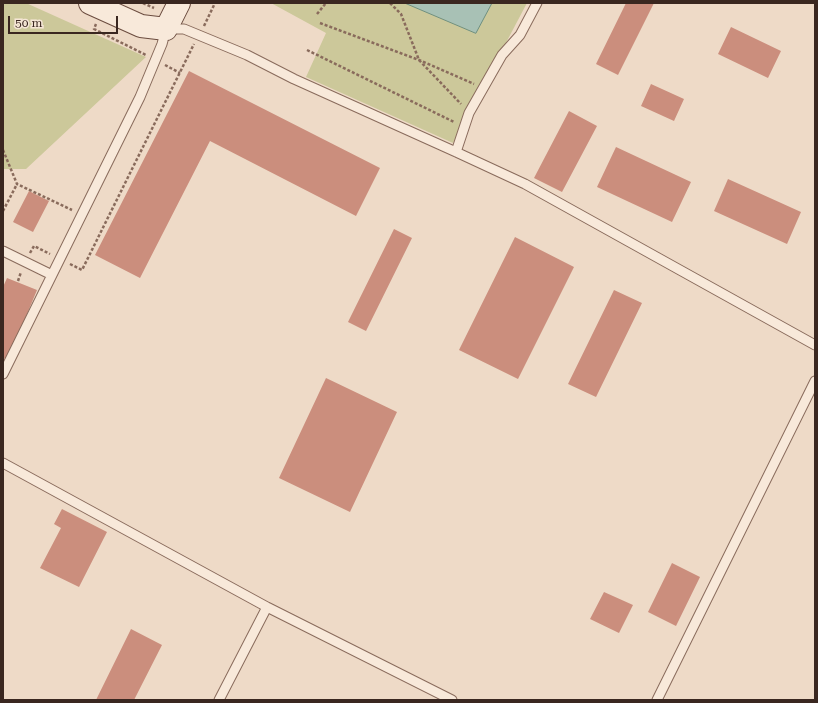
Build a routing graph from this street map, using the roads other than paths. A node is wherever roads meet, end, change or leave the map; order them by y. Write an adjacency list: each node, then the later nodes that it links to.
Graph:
1 (537, 3): 5 (lane)
2 (169, 5): 4 (main road)
3 (97, 6): 4 (main road)
4 (166, 29): 5 (lane); 7 (lane)
5 (456, 152): 8 (lane)
6 (3, 251): 7 (lane)
7 (52, 274): 9 (lane)
8 (815, 345)
9 (3, 374)
10 (815, 381): 15 (lane)
11 (3, 463): 12 (lane)
12 (267, 607): 13 (lane); 14 (lane)
13 (219, 700)
14 (452, 700)
15 (657, 700)

